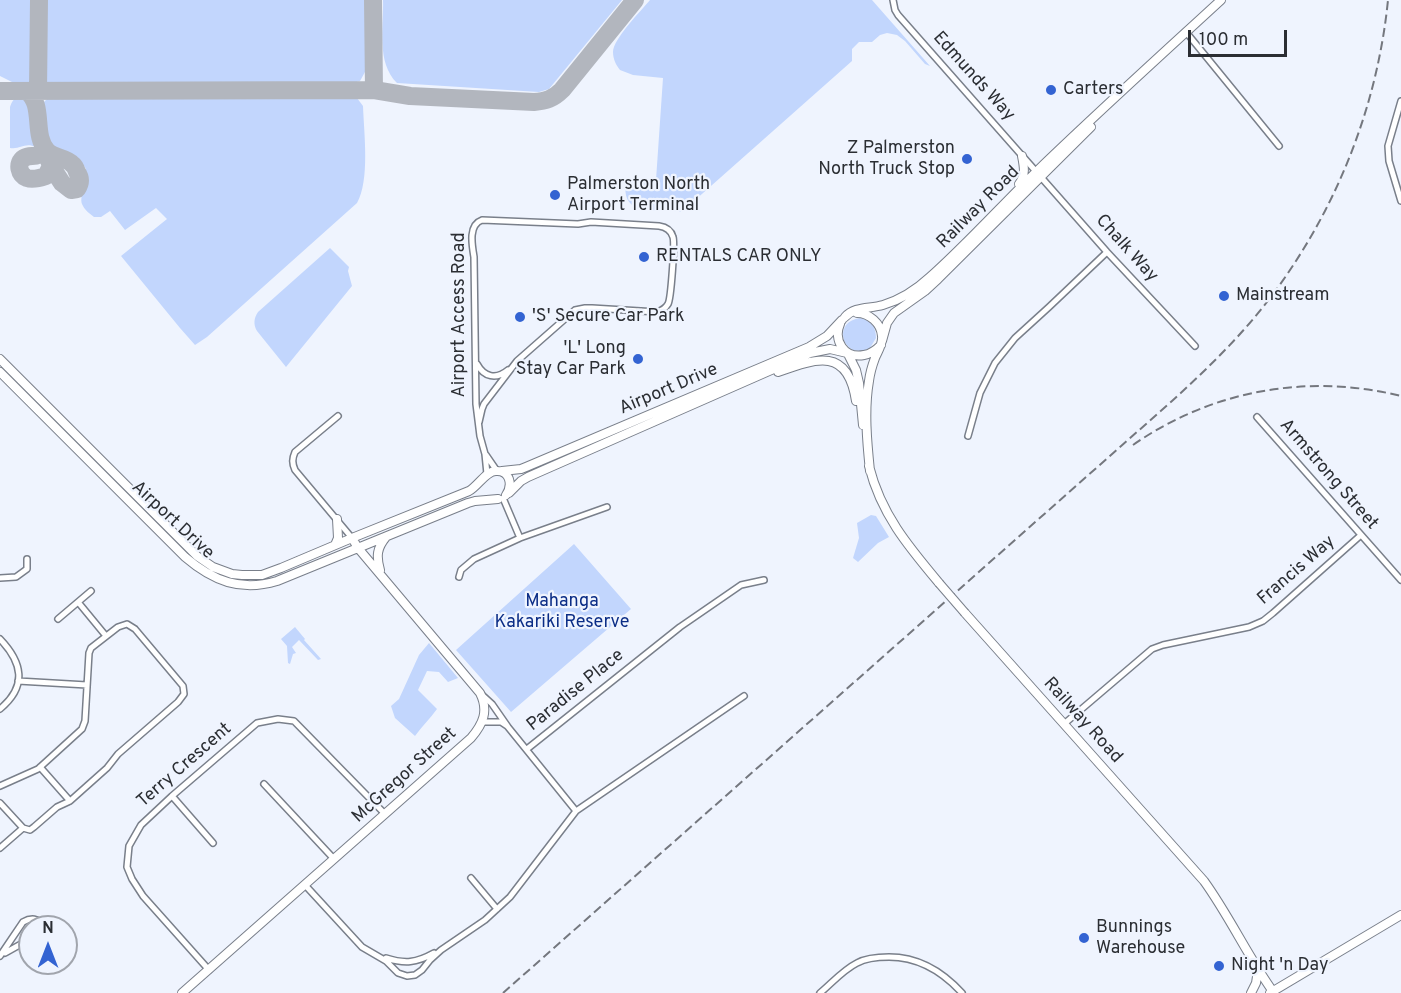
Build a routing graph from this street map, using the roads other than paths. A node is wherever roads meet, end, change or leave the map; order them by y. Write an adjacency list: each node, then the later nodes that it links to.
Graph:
1 (893, 0): 6 (street, Edmunds Way)
2 (1221, 0): 3 (main road, Railway Road)
3 (1186, 32): 5 (street); 7 (main road, Railway Road)
4 (1401, 101): 8 (street)
5 (1279, 146)
6 (1022, 156): 7 (street, Edmunds Way); 9 (main road)
7 (1039, 174): 9 (main road, Railway Road); 10 (street, Chalk Way); 12 (main road, Railway Road)
8 (1401, 201)
9 (974, 234): 11 (main road, Railway Road)
10 (1107, 252): 13 (street, Chalk Way); 23 (street)
11 (843, 319): 12 (main road); 14 (main road); 26 (main road, Airport Drive)
12 (881, 343): 14 (main road); 27 (main road, Railway Road)
13 (1195, 346)
14 (848, 353): 19 (main road, Airport Drive); 24 (main road, Railway Road)
15 (0, 359): 36 (main road, Airport Drive)
16 (476, 363): 17 (street); 17 (street, Airport Access Road); 22 (street, Airport Access Road)
17 (513, 365): 22 (street, Airport Access Road)
18 (0, 372): 37 (main road, Airport Drive)
19 (739, 386): 24 (main road); 29 (main road, Airport Drive)
20 (338, 416): 31 (street)
21 (1257, 417): 32 (street, Armstrong Street)
22 (479, 422): 25 (street, Airport Access Road)
23 (968, 436)
24 (864, 444): 27 (main road, Railway Road)
25 (485, 453): 26 (street, Airport Access Road); 28 (street, Airport Access Road)
26 (498, 471): 28 (main road); 29 (main road)
27 (870, 471): 55 (main road, Railway Road, bridge)
28 (486, 476): 29 (main road); 34 (main road, Airport Drive)
29 (502, 497): 33 (main road, Airport Drive); 35 (street)
30 (607, 507): 35 (street)
31 (337, 519): 34 (street); 36 (main road)
32 (1361, 535): 43 (street, Armstrong Street); 55 (street, Francis Way)
33 (387, 536): 37 (main road, Airport Drive); 39 (main road)
34 (352, 538): 36 (main road, Airport Drive); 37 (main road)
35 (520, 538): 40 (street)
36 (335, 545)
37 (358, 548): 39 (main road)
38 (27, 559): 41 (street)
39 (381, 574): 51 (main road)
40 (459, 577)
41 (0, 578)
42 (764, 580): 57 (street, Paradise Place)
43 (1401, 580)
44 (91, 591): 45 (street)
45 (78, 602): 46 (street); 47 (street)
46 (58, 619)
47 (106, 636): 50 (street); 62 (street)
48 (0, 639): 49 (street)
49 (18, 681): 50 (street); 53 (street)
50 (87, 685): 58 (street)
51 (480, 693): 54 (main road, McGregor Street); 56 (street)
52 (744, 696): 64 (street)
53 (0, 709)
54 (482, 722): 56 (street); 65 (main road, McGregor Street)
55 (1064, 724): 80 (main road, Railway Road)
56 (508, 727): 57 (street)
57 (527, 749): 64 (street)
58 (40, 767): 60 (street); 62 (street)
59 (264, 784): 69 (street)
60 (0, 786)
61 (172, 796): 65 (street, Terry Crescent); 67 (street); 79 (street, Terry Crescent)
62 (70, 801): 66 (street)
63 (0, 802): 66 (street)
64 (576, 811): 72 (street)
65 (385, 814): 69 (main road, McGregor Street)
66 (23, 828): 68 (street)
67 (213, 843)
68 (0, 848)
69 (334, 860): 71 (main road, McGregor Street)
70 (471, 878): 72 (street)
71 (305, 885): 78 (street); 79 (main road, McGregor Street)
72 (497, 909): 76 (street)
73 (1401, 915): 85 (main road)
74 (18, 929): 77 (street)
75 (18, 946): 77 (street)
76 (441, 950): 78 (street); 78 (street)
77 (0, 956)
78 (378, 956)
79 (209, 970): 81 (main road, McGregor Street)
80 (1258, 970): 84 (main road); 85 (main road, Railway Road)
81 (183, 993)
82 (820, 993): 83 (street)
83 (962, 993)
84 (1251, 993)
85 (1272, 993)

